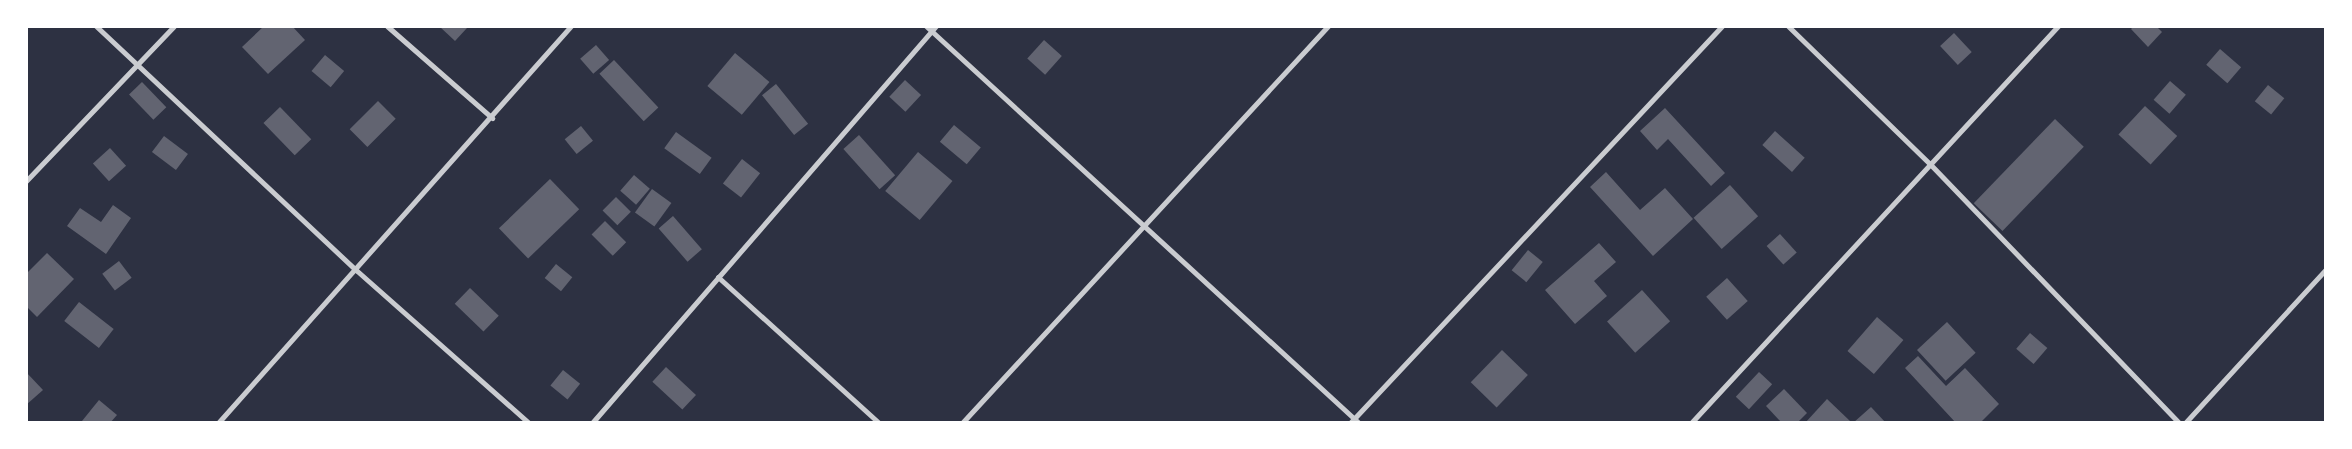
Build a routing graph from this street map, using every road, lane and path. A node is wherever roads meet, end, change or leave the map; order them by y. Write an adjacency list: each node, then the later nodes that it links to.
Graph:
1 (96, 26): 12 (street)
2 (174, 26): 12 (street)
3 (387, 26): 13 (street)
4 (571, 26): 13 (street)
5 (926, 26): 11 (street)
6 (936, 26): 11 (street)
7 (1328, 26): 16 (street)
8 (1722, 26): 20 (street)
9 (1788, 26): 14 (street)
10 (2058, 26): 14 (street)
11 (932, 32): 16 (street); 19 (street)
12 (138, 65): 15 (street); 18 (street)
13 (492, 118): 18 (street)
14 (1930, 164): 27 (street); 28 (street)
15 (26, 182)
16 (1142, 226): 20 (street); 25 (street)
17 (2326, 269): 29 (street)
18 (356, 270): 21 (street); 22 (street)
19 (718, 277): 23 (street); 24 (street)
20 (1352, 420): 26 (street)
21 (218, 423)
22 (529, 423)
23 (592, 423)
24 (879, 423)
25 (962, 423)
26 (1359, 423)
27 (1691, 423)
28 (2180, 423)
29 (2185, 423)

